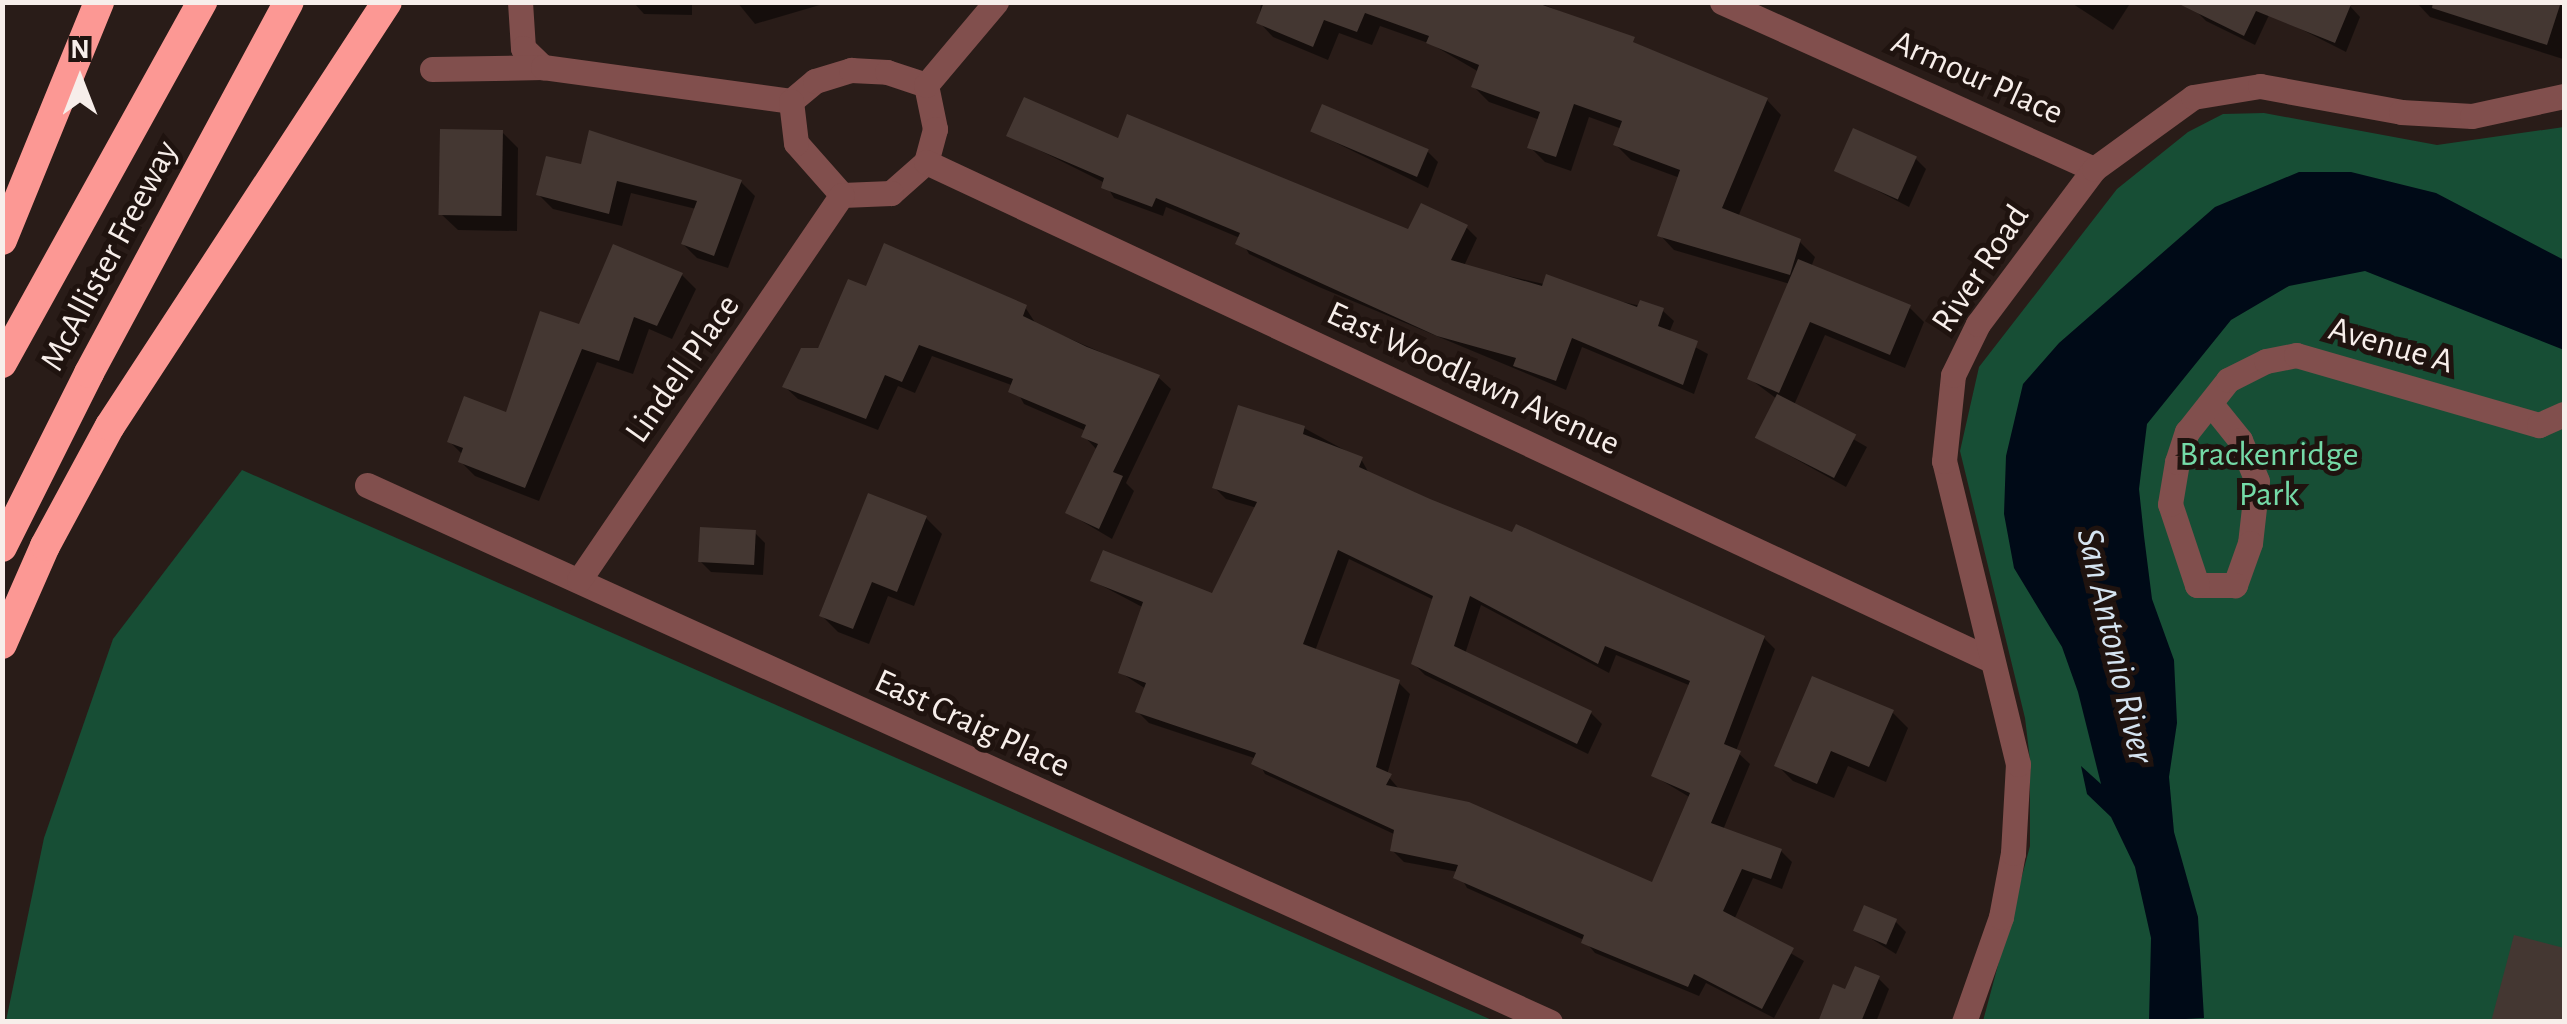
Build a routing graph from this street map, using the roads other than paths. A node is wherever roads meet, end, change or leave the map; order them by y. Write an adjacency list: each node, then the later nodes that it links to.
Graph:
1 (99, 2): 16 (highway)
2 (202, 2): 17 (highway, McAllister Freeway)
3 (289, 2): 21 (highway, McAllister Freeway)
4 (387, 2): 23 (highway)
5 (520, 2): 8 (street)
6 (996, 2): 10 (street)
7 (1722, 2): 14 (street, Armour Place)
8 (543, 67): 9 (street); 12 (street)
9 (432, 69)
10 (926, 85): 12 (street); 13 (street)
11 (2564, 96): 14 (street, River Road)
12 (792, 101): 15 (street)
13 (926, 162): 15 (street); 24 (street, East Woodlawn Avenue)
14 (2094, 169): 24 (street, River Road)
15 (842, 196): 22 (street, Lindell Place)
16 (2, 240)
17 (2, 363)
18 (2211, 404): 18 (street, Avenue A); 19 (street, Avenue A)
19 (2564, 414)
20 (366, 485): 22 (street, East Craig Place)
21 (2, 548)
22 (579, 580): 25 (street, East Craig Place)
23 (2, 644)
24 (1991, 660): 26 (street, River Road)
25 (1550, 1022)
26 (1964, 1022)

